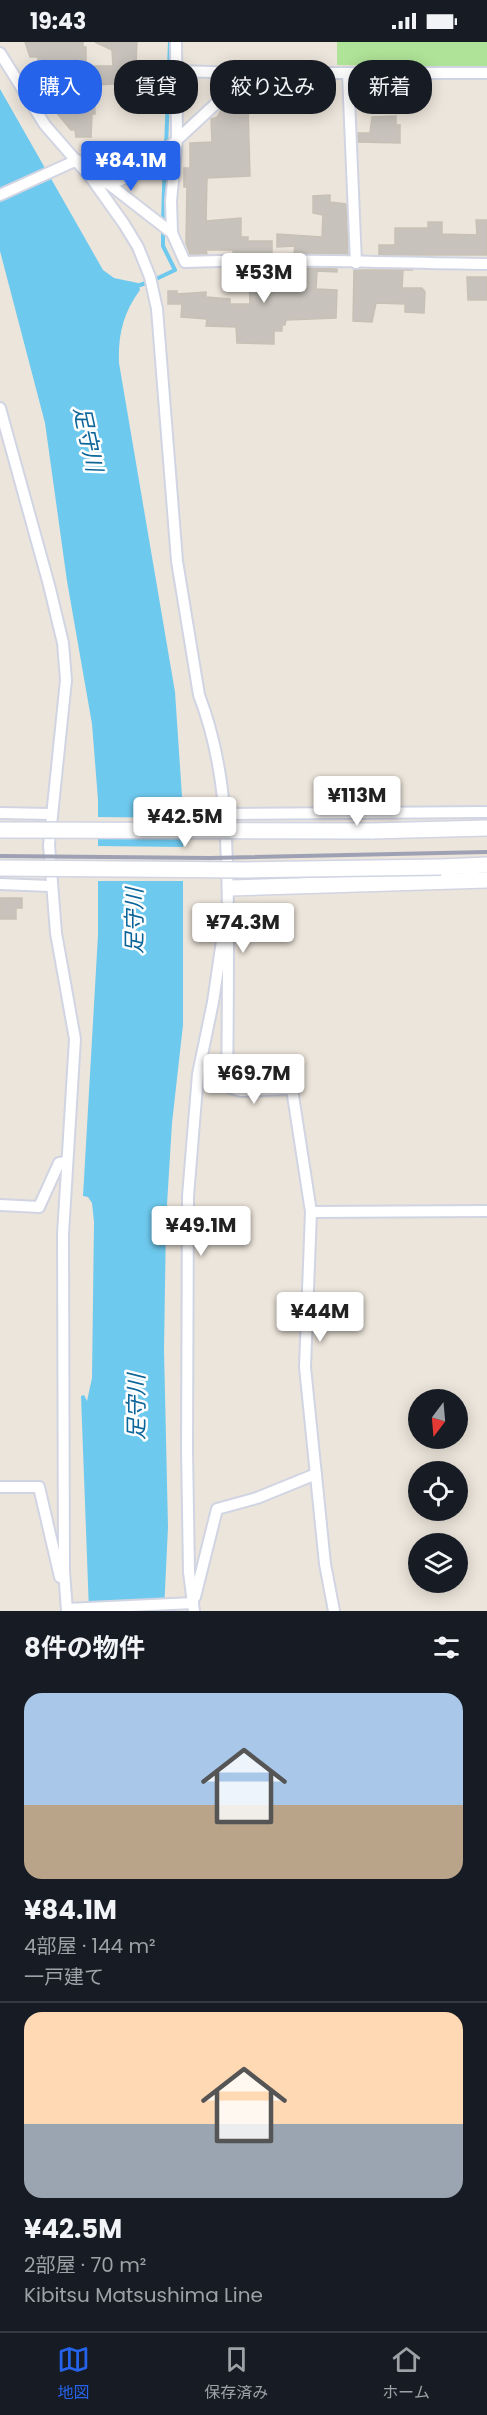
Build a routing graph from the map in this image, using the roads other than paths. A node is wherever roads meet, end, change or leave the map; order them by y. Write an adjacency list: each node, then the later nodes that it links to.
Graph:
1 (176, 42): 3 (street)
2 (0, 53): 12 (street)
3 (175, 60)
4 (336, 74): 5 (street)
5 (348, 74)
6 (432, 74): 7 (street)
7 (487, 74)
8 (210, 109): 11 (street)
9 (175, 114): 11 (street)
10 (350, 114): 17 (street)
11 (175, 141): 14 (street); 16 (street)
12 (74, 161): 13 (street); 15 (street)
13 (92, 179): 14 (street); 23 (street)
14 (109, 184): 16 (street)
15 (0, 195)
16 (166, 229): 17 (street)
17 (356, 263): 18 (street)
18 (487, 264)
19 (0, 408): 22 (street)
20 (487, 812): 23 (street)
21 (0, 813): 22 (street)
22 (51, 814): 30 (street)
23 (227, 814): 31 (street)
24 (487, 828): 25 (main road, bridge)
25 (0, 830)
26 (487, 865): 27 (main road, bridge)
27 (0, 868)
28 (487, 880): 31 (main road)
29 (0, 884): 30 (street)
30 (50, 885): 33 (street)
31 (230, 888): 32 (street)
32 (228, 912): 36 (street); 39 (street)
33 (66, 1162): 34 (street); 40 (street)
34 (0, 1205)
35 (487, 1211): 36 (street)
36 (311, 1212): 37 (street)
37 (316, 1474): 39 (street); 41 (street)
38 (0, 1487): 40 (street)
39 (191, 1606): 40 (street)
40 (69, 1610)
41 (334, 1611)

